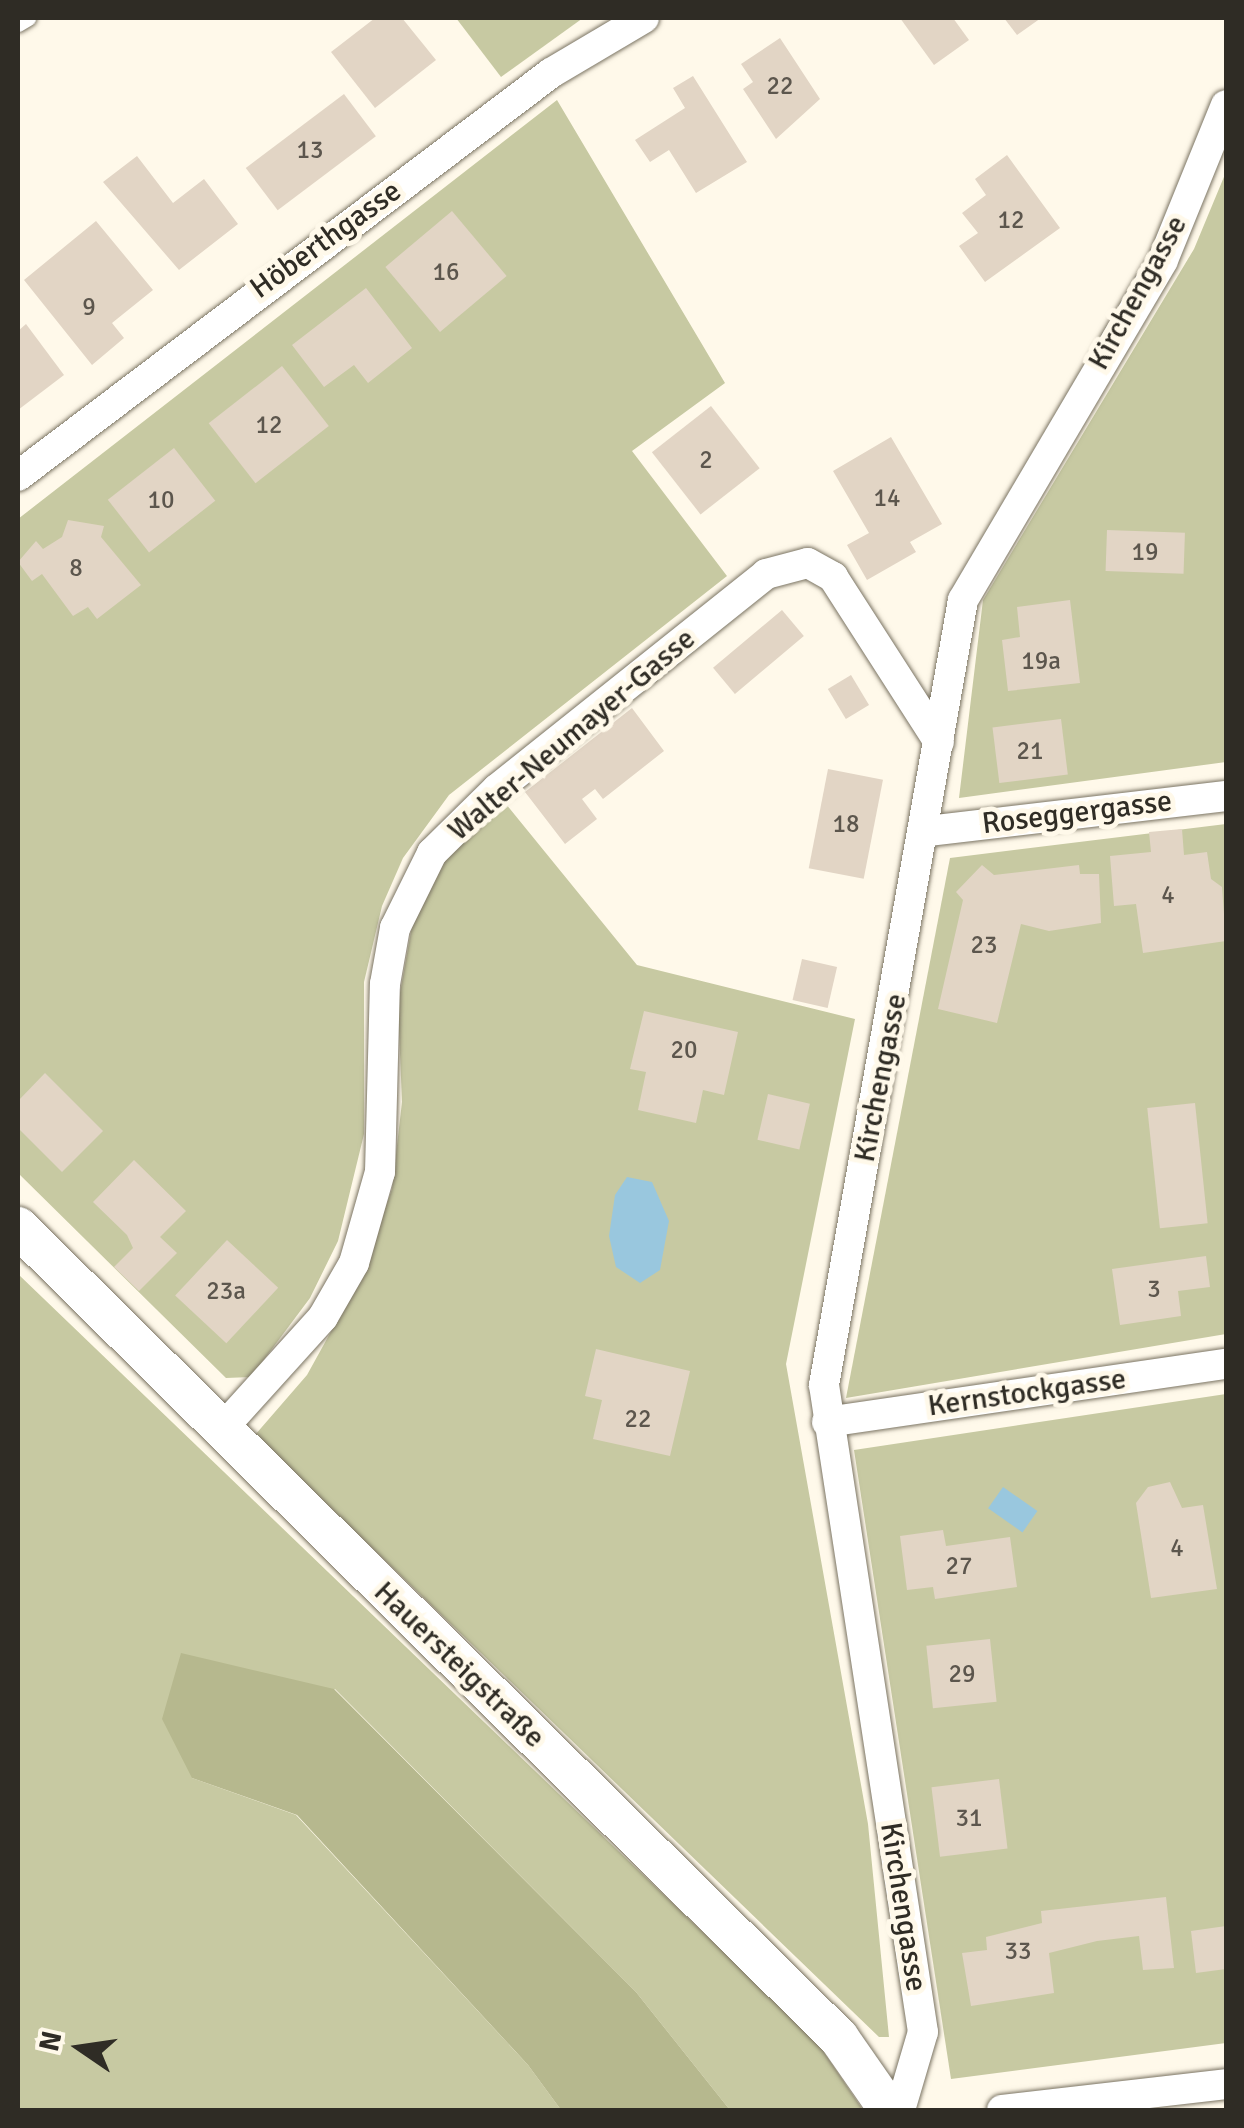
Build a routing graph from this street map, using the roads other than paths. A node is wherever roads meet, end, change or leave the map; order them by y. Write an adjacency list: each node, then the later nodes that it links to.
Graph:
1 (28, 18): 3 (lane)
2 (644, 18): 5 (street, Höberthgasse)
3 (18, 24)
4 (1226, 104): 6 (street, Kirchengasse)
5 (18, 476)
6 (939, 742): 8 (street, Kirchengasse); 12 (street, Walter-Neumayer-Gasse)
7 (1226, 796): 8 (street, Roseggergasse)
8 (928, 831): 11 (street, Kirchengasse)
9 (18, 1227): 12 (street, Hauersteigstraße)
10 (1226, 1364): 11 (street, Kernstockgasse)
11 (827, 1422): 15 (street, Kirchengasse)
12 (221, 1430): 14 (street, Hauersteigstraße)
13 (1226, 2084): 16 (street)
14 (889, 2110)
15 (900, 2110)
16 (1002, 2110)

